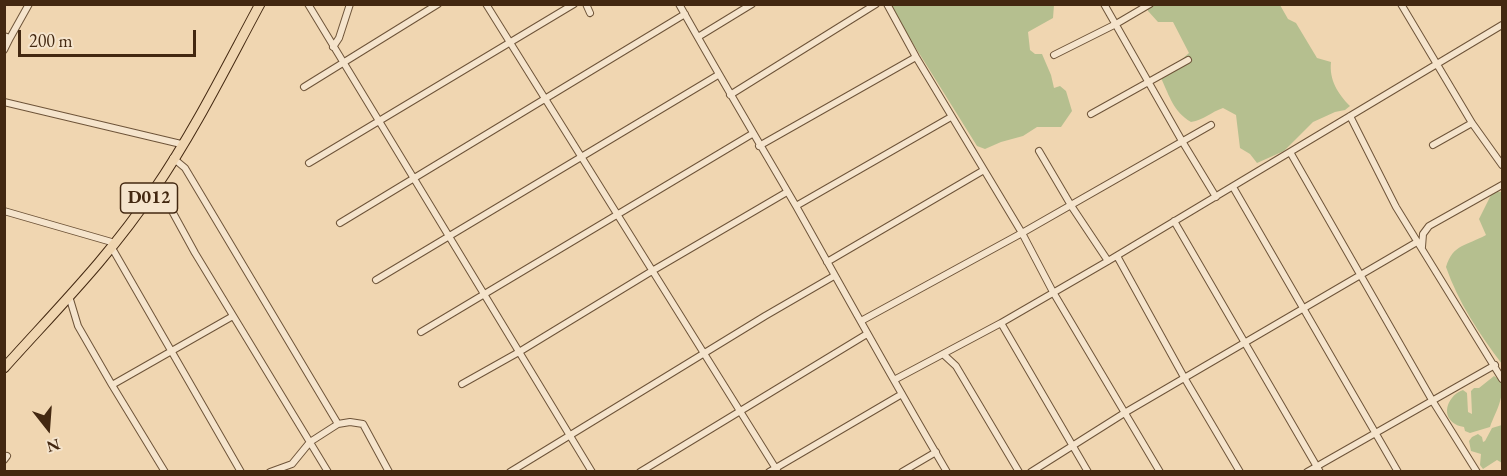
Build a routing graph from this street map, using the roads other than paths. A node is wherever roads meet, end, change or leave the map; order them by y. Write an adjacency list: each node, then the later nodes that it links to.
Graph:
1 (29, 4): 20 (street)
2 (260, 4): 44 (main road, D012)
3 (308, 4): 23 (street)
4 (350, 4): 23 (street)
5 (438, 4): 28 (street)
6 (486, 4): 22 (street)
7 (574, 4): 22 (street)
8 (586, 4): 16 (street)
9 (680, 4): 17 (street)
10 (752, 4): 21 (street)
11 (876, 4): 33 (street)
12 (887, 4): 26 (street)
13 (1104, 4): 18 (street)
14 (1150, 4): 18 (street)
15 (1401, 4): 29 (street)
16 (590, 13)
17 (685, 14): 21 (street); 34 (street)
18 (1116, 24): 25 (street); 31 (street)
19 (1503, 25): 29 (street)
20 (8, 37): 24 (street)
21 (698, 37): 30 (street)
22 (510, 42): 34 (street); 39 (street)
23 (333, 47): 28 (street)
24 (4, 50)
25 (1054, 54)
26 (916, 57): 38 (street); 45 (street)
27 (1188, 60): 31 (street)
28 (343, 63): 32 (street); 39 (street)
29 (1436, 64): 37 (street); 40 (street)
30 (718, 75): 33 (street); 49 (street)
31 (1148, 83): 36 (street); 43 (street)
32 (304, 87)
33 (730, 95): 42 (street)
34 (545, 98): 49 (street); 54 (street)
35 (4, 102): 44 (street)
36 (1091, 114)
37 (1350, 116): 48 (street); 68 (street)
38 (951, 117): 53 (street); 61 (street)
39 (378, 120): 51 (street); 54 (street)
40 (1472, 123): 46 (street); 52 (street)
41 (1211, 125): 43 (street)
42 (752, 134): 45 (street); 63 (street)
43 (1182, 141): 59 (street); 60 (street)
44 (182, 144): 50 (main road, D012)
45 (759, 146): 58 (street)
46 (1433, 146)
47 (1039, 151): 60 (street)
48 (1290, 152): 56 (street); 76 (street)
49 (580, 156): 63 (street); 67 (street)
50 (174, 158): 57 (main road, D012); 105 (street)
51 (309, 163)
52 (1503, 165)
53 (984, 170): 66 (street); 73 (street)
54 (413, 180): 65 (street); 67 (street)
55 (1503, 185): 70 (street)
56 (1233, 187): 59 (street); 81 (street)
57 (155, 189): 69 (main road, D012); 82 (street)
58 (787, 192): 61 (street); 74 (street)
59 (1216, 197): 64 (street)
60 (1071, 205): 66 (street); 72 (street)
61 (796, 206): 73 (street)
62 (4, 211): 69 (street)
63 (615, 214): 74 (street); 79 (street)
64 (1174, 222): 71 (street); 87 (street)
65 (340, 223)
66 (1022, 233): 78 (street); 83 (street)
67 (448, 236): 77 (street); 79 (street)
68 (1417, 242): 70 (street); 76 (street)
69 (114, 245): 80 (main road, D012); 89 (street)
70 (1422, 250): 93 (street)
71 (1117, 256): 72 (street); 96 (street)
72 (1108, 261): 78 (street)
73 (827, 262): 75 (street)
74 (652, 271): 90 (street); 91 (street)
75 (834, 276): 83 (street); 91 (street)
76 (1362, 276): 81 (street); 102 (street)
77 (376, 280)
78 (1053, 292): 84 (street); 104 (street)
79 (483, 295): 85 (street); 90 (street)
80 (69, 296): 95 (main road, D012); 100 (street)
81 (1303, 310): 87 (street); 106 (street)
82 (233, 316): 89 (street); 108 (street)
83 (861, 321): 86 (street)
84 (1001, 323): 88 (street); 109 (street)
85 (421, 332)
86 (867, 334): 98 (street); 103 (street)
87 (1246, 344): 96 (street); 112 (street)
88 (955, 348): 92 (street); 94 (street)
89 (170, 351): 100 (street); 114 (street)
90 (519, 352): 99 (street); 107 (street)
91 (703, 353): 103 (street); 107 (street)
92 (943, 354): 94 (street); 98 (street)
93 (1495, 365): 97 (street); 102 (street)
94 (956, 366): 124 (street)
95 (4, 368)
96 (1185, 379): 104 (street); 128 (street)
97 (1503, 379)
98 (894, 381): 101 (street)
99 (462, 384)
100 (112, 385): 113 (street)
101 (902, 394): 110 (street); 111 (street)
102 (1432, 400): 106 (street); 131 (street)
103 (740, 410): 111 (street); 120 (street)
104 (1126, 412): 109 (street); 127 (street)
105 (338, 424): 108 (street); 117 (street)
106 (1374, 432): 112 (street); 130 (street)
107 (570, 435): 118 (street); 119 (street)
108 (310, 442): 115 (street); 116 (street)
109 (1073, 446): 125 (street); 126 (street)
110 (936, 452): 122 (street); 123 (street)
111 (777, 469): 121 (street)
112 (1318, 469): 129 (street)
113 (165, 471)
114 (241, 471)
115 (270, 471)
116 (328, 471)
117 (389, 471)
118 (510, 471)
119 (592, 471)
120 (640, 471)
121 (769, 471)
122 (902, 471)
123 (947, 471)
124 (1019, 471)
125 (1031, 471)
126 (1088, 471)
127 (1160, 471)
128 (1240, 471)
129 (1307, 471)
130 (1398, 471)
131 (1477, 471)

